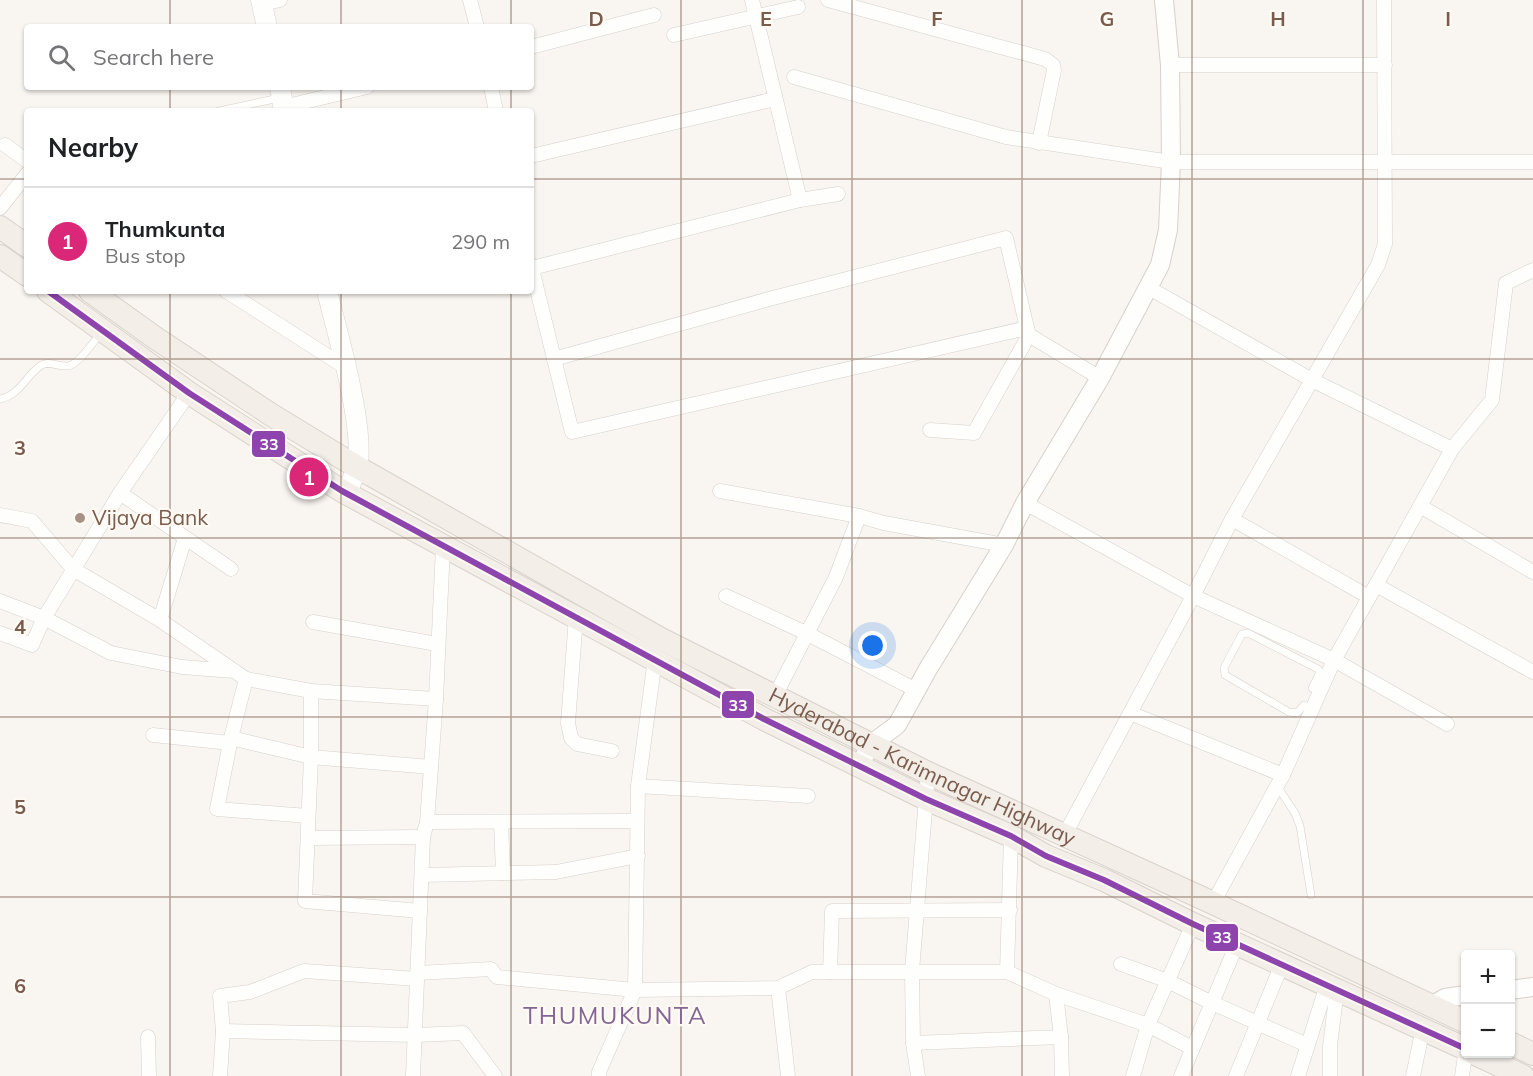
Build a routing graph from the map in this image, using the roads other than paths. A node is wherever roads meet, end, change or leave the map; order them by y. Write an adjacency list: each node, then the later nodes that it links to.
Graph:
1 (470, 0): 11 (street)
2 (752, 0): 9 (street)
3 (828, 0): 23 (street)
4 (1164, 0): 14 (street)
5 (1384, 0): 15 (street)
6 (268, 1): 10 (main road)
7 (798, 7): 9 (street)
8 (654, 15): 13 (street)
9 (756, 17): 12 (street); 19 (street)
10 (267, 24)
11 (476, 24)
12 (674, 35)
13 (534, 46)
14 (1170, 65): 15 (street); 27 (street)
15 (1385, 65): 29 (street)
16 (794, 77): 23 (street)
17 (349, 90): 20 (street)
18 (492, 90): 22 (street)
19 (775, 99): 25 (street); 32 (street)
20 (282, 101): 21 (lane)
21 (238, 108)
22 (495, 108)
23 (1039, 143): 27 (street)
24 (4, 146): 26 (street)
25 (534, 155)
26 (24, 159)
27 (1171, 162): 29 (street); 41 (street)
28 (1533, 162): 29 (street)
29 (1385, 163): 51 (street)
30 (24, 178): 33 (street)
31 (838, 194): 32 (street)
32 (800, 201): 37 (street)
33 (0, 208)
34 (0, 227): 35 (main road)
35 (24, 244)
36 (0, 256): 39 (main road)
37 (534, 266)
38 (1533, 270): 55 (street)
39 (24, 273)
40 (534, 279): 48 (street)
41 (1149, 288): 50 (street); 51 (street)
42 (52, 294): 46 (main road, Hyderabad - Karimnagar Highway)
43 (94, 294): 56 (main road, Hyderabad - Karimnagar Highway)
44 (231, 294): 49 (street)
45 (328, 294): 49 (main road)
46 (102, 331): 52 (main road, Hyderabad - Karimnagar Highway); 53 (lane)
47 (1028, 331): 48 (street); 48 (street); 50 (street); 54 (street)
48 (554, 359)
49 (345, 367): 56 (main road)
50 (1100, 378): 60 (street)
51 (1312, 381): 55 (street); 64 (street)
52 (189, 393): 58 (street); 59 (main road, Hyderabad - Karimnagar Highway)
53 (0, 399)
54 (930, 430)
55 (1452, 450): 61 (street)
56 (357, 467): 59 (main road); 89 (main road, Hyderabad - Karimnagar Highway)
57 (720, 491): 63 (street)
58 (120, 493): 65 (street); 68 (street)
59 (347, 494): 67 (main road, Hyderabad - Karimnagar Highway)
60 (1025, 503): 66 (street); 73 (street)
61 (1420, 506): 70 (street); 71 (street)
62 (0, 515): 68 (street)
63 (859, 516): 66 (street); 80 (street)
64 (1232, 519): 71 (street); 73 (street)
65 (185, 538): 69 (street); 77 (street)
66 (1004, 545): 86 (street)
67 (443, 546): 75 (main road, Hyderabad - Karimnagar Highway); 81 (street)
68 (73, 568): 76 (street); 77 (street)
69 (231, 569)
70 (1533, 572)
71 (1372, 591): 83 (street); 84 (street)
72 (726, 596): 80 (street)
73 (1193, 596): 83 (street); 92 (street)
74 (0, 601): 76 (street)
75 (576, 617): 82 (main road, Hyderabad - Karimnagar Highway); 98 (street)
76 (44, 618): 79 (street); 85 (street)
77 (160, 620): 85 (street)
78 (313, 622): 81 (street)
79 (0, 633)
80 (806, 633): 86 (street); 89 (street)
81 (437, 644): 90 (street)
82 (655, 659): 102 (main road, Hyderabad - Karimnagar Highway); 106 (street)
83 (1334, 660): 88 (street); 93 (street)
84 (1533, 672)
85 (240, 675): 87 (street); 96 (street)
86 (916, 690): 94 (street)
87 (311, 691): 90 (street); 99 (street)
88 (1319, 692): 91 (street); 91 (lane)
89 (775, 696): 97 (main road, Hyderabad - Karimnagar Highway)
90 (436, 699): 101 (street)
91 (1312, 709): 105 (street)
92 (1130, 713): 105 (street); 114 (street)
93 (1447, 724)
94 (897, 725): 97 (street); 100 (street)
95 (153, 735): 96 (street)
96 (231, 741): 99 (street); 109 (street)
97 (870, 745): 100 (main road, Hyderabad - Karimnagar Highway); 102 (street)
98 (612, 751)
99 (312, 757): 101 (street); 109 (street)
100 (896, 758): 103 (main road, Hyderabad - Karimnagar Highway); 104 (street)
101 (431, 767): 111 (street)
102 (859, 767): 104 (main road, Hyderabad - Karimnagar Highway)
103 (928, 773): 108 (street); 114 (main road, Hyderabad - Karimnagar Highway)
104 (884, 779): 108 (main road, Hyderabad - Karimnagar Highway)
105 (1280, 781): 120 (lane); 121 (street)
106 (638, 786): 107 (street); 110 (street)
107 (808, 796)
108 (926, 800): 113 (main road, Hyderabad - Karimnagar Highway); 122 (street)
109 (308, 816): 116 (street)
110 (636, 821): 112 (street); 117 (street)
111 (427, 822): 112 (street); 115 (street)
112 (501, 822): 118 (street)
113 (1011, 836): 123 (street); 125 (main road, Hyderabad - Karimnagar Highway)
114 (1064, 836): 121 (main road, Hyderabad - Karimnagar Highway)
115 (423, 837): 116 (street); 119 (street)
116 (308, 838): 124 (street)
117 (638, 856): 118 (street); 138 (street)
118 (503, 873): 119 (street)
119 (422, 874): 124 (street)
120 (1311, 895)
121 (1213, 903): 142 (main road, Hyderabad - Karimnagar Highway)
122 (918, 909): 123 (street); 129 (street); 130 (street)
123 (1010, 910): 131 (street)
124 (420, 911): 132 (street)
125 (1193, 924): 126 (main road, Hyderabad - Karimnagar Highway); 133 (street)
126 (1237, 944): 128 (main road, Hyderabad - Karimnagar Highway); 141 (street)
127 (1121, 964): 133 (street)
128 (1282, 964): 134 (main road, Hyderabad - Karimnagar Highway); 144 (street)
129 (912, 971): 130 (street); 131 (street); 151 (street)
130 (830, 972): 136 (street)
131 (1007, 972): 139 (street)
132 (418, 976): 138 (street); 147 (street); 148 (street)
133 (1167, 981): 141 (street); 145 (street)
134 (1332, 987): 146 (main road, Hyderabad - Karimnagar Highway); 152 (street); 171 (street)
135 (1533, 987): 137 (street)
136 (778, 988): 138 (street); 164 (street)
137 (1515, 989)
138 (635, 990): 163 (street)
139 (1056, 994): 145 (street); 150 (street)
140 (1461, 996): 142 (street)
141 (1210, 1002): 144 (street); 155 (street)
142 (1431, 1006): 143 (main road, Hyderabad - Karimnagar Highway)
143 (1461, 1020)
144 (1258, 1022): 152 (street); 169 (street)
145 (1148, 1026): 155 (street); 167 (street)
146 (1423, 1028): 154 (main road, Hyderabad - Karimnagar Highway); 172 (street)
147 (223, 1032): 148 (street); 160 (street)
148 (415, 1035): 161 (street); 162 (street)
149 (148, 1037): 159 (street)
150 (1061, 1037): 151 (street); 166 (street)
151 (914, 1043): 165 (street)
152 (1307, 1045): 170 (street)
153 (1515, 1045): 156 (main road)
154 (1461, 1047)
155 (1192, 1048): 168 (street)
156 (1533, 1054)
157 (1465, 1058): 173 (street)
158 (1485, 1058): 174 (main road)
159 (149, 1076)
160 (220, 1076)
161 (413, 1076)
162 (495, 1076)
163 (599, 1076)
164 (788, 1076)
165 (918, 1076)
166 (1062, 1076)
167 (1133, 1076)
168 (1181, 1076)
169 (1236, 1076)
170 (1298, 1076)
171 (1330, 1076)
172 (1413, 1076)
173 (1462, 1076)
174 (1523, 1076)

